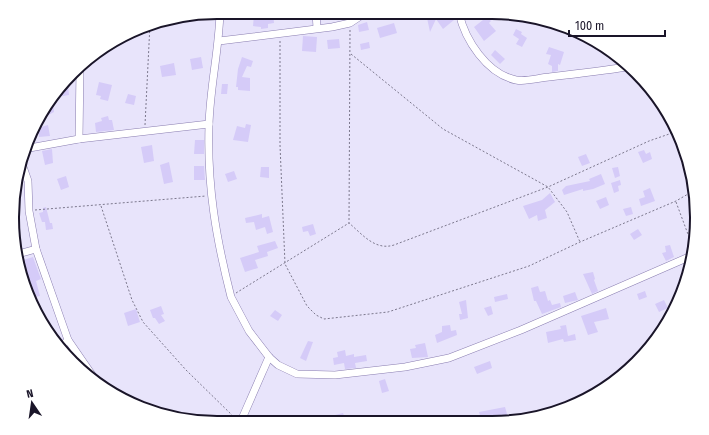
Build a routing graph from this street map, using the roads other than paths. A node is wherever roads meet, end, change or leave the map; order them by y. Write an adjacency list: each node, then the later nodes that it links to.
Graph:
1 (220, 19): 6 (street)
2 (316, 19): 5 (street)
3 (356, 19): 5 (street)
4 (460, 19): 7 (street)
5 (317, 28): 6 (street)
6 (220, 41): 9 (street)
7 (622, 68)
8 (80, 74): 10 (street)
9 (209, 124): 10 (street); 18 (street)
10 (79, 139): 11 (street)
11 (32, 148)
12 (25, 171): 13 (street)
13 (36, 249): 14 (street); 16 (street)
14 (22, 253)
15 (685, 258): 18 (street)
16 (68, 340): 17 (street); 19 (street)
17 (64, 343)
18 (269, 357): 20 (street)
19 (87, 367)
20 (243, 416)

